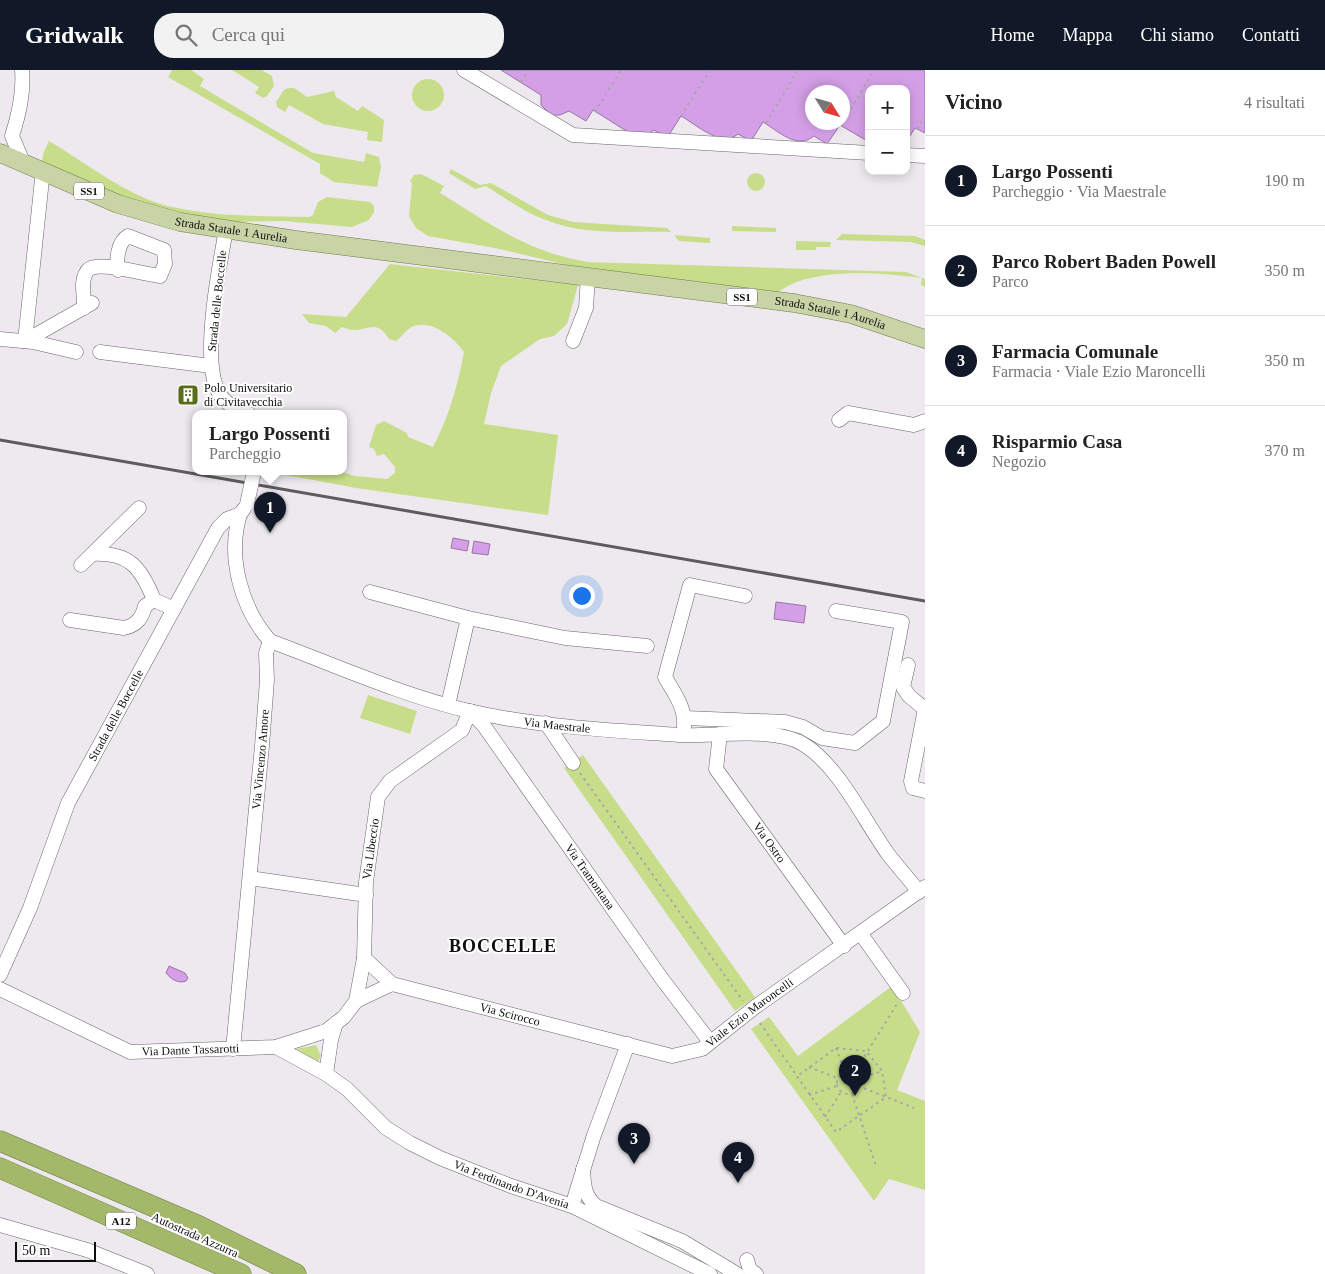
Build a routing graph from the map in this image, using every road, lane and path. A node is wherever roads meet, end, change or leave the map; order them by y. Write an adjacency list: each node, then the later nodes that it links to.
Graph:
1 (22, 70): 15 (street)
2 (464, 70): 17 (street)
3 (528, 70): 8 (path)
4 (620, 70): 10 (path)
5 (710, 70): 11 (path)
6 (798, 70): 13 (path)
7 (874, 70): 9 (path)
8 (521, 82)
9 (850, 111)
10 (595, 112)
11 (681, 116)
12 (925, 116): 14 (path)
13 (766, 124)
14 (917, 129)
15 (6, 140): 20 (street)
16 (0, 153): 20 (main road, Strada Statale 1 Aurelia / SS1)
17 (865, 153)
18 (910, 155): 19 (street)
19 (925, 156)
20 (23, 162): 21 (main road, Strada Statale 1 Aurelia / SS1)
21 (43, 170): 22 (main road, Strada Statale 1 Aurelia / SS1); 27 (street)
22 (226, 230): 24 (main road, Strada Statale 1 Aurelia / SS1); 31 (street, Strada delle Boccelle)
23 (118, 270): 27 (street)
24 (588, 276): 26 (main road, Strada Statale 1 Aurelia / SS1); 28 (street)
25 (0, 339): 27 (street)
26 (925, 339)
27 (26, 341): 29 (street)
28 (573, 341)
29 (76, 352)
30 (100, 352): 31 (street)
31 (211, 366): 32 (street, Strada delle Boccelle)
32 (241, 410)
33 (838, 420): 34 (street)
34 (925, 421)
35 (253, 475): 37 (street, bridge)
36 (139, 508): 38 (street)
37 (244, 509): 43 (street, Strada delle Boccelle); 47 (street, Via Maestrale)
38 (92, 554): 39 (street); 42 (street)
39 (81, 564)
40 (370, 592): 45 (street)
41 (745, 596): 52 (street)
42 (154, 600): 43 (street); 46 (street)
43 (174, 609): 64 (street, Strada delle Boccelle)
44 (836, 611): 52 (street)
45 (468, 618): 48 (street); 50 (street)
46 (70, 620)
47 (270, 641): 50 (street, Via Maestrale); 58 (street, Via Vincenzo Amore)
48 (648, 646)
49 (908, 665): 57 (street)
50 (448, 705): 51 (street, Via Maestrale)
51 (470, 711): 53 (street, Via Maestrale); 60 (street, Via Libeccio); 72 (street, Via Tramontana)
52 (685, 718): 55 (street)
53 (546, 723): 55 (street, Via Maestrale); 56 (street)
54 (720, 734): 55 (street, Via Maestrale); 59 (street, Via Maestrale); 62 (street, Via Ostro)
55 (683, 735)
56 (572, 763): 69 (path)
57 (925, 791)
58 (250, 878): 60 (street); 75 (street, Via Vincenzo Amore)
59 (922, 890): 61 (street, Viale Ezio Maroncelli)
60 (366, 895): 63 (street, Via Libeccio)
61 (861, 934): 62 (street, Viale Ezio Maroncelli); 67 (street)
62 (844, 946): 72 (street, Viale Ezio Maroncelli)
63 (364, 958): 65 (street, Via Scirocco); 68 (street, Via Libeccio)
64 (0, 975)
65 (392, 984): 68 (street); 73 (street, Via Scirocco)
66 (0, 989): 75 (street, Via Dante Tassarotti)
67 (900, 998): 77 (path)
68 (356, 1002): 70 (street)
69 (745, 1002)
70 (336, 1023): 74 (street); 82 (street)
71 (760, 1023): 83 (path)
72 (710, 1042): 73 (street, Viale Ezio Maroncelli)
73 (628, 1044): 99 (street)
74 (276, 1047): 75 (street, Via Dante Tassarotti); 82 (street, Via Ferdinando D'Avenia)
75 (233, 1048)
76 (836, 1048): 77 (path); 78 (path); 80 (path)
77 (866, 1051): 79 (path); 81 (path)
78 (809, 1067): 83 (path); 84 (path)
79 (882, 1071): 85 (path); 91 (path)
80 (844, 1072): 81 (path); 84 (path)
81 (854, 1073): 85 (path)
82 (326, 1074): 100 (street, Via Ferdinando D'Avenia)
83 (796, 1077): 90 (path)
84 (837, 1078): 86 (path)
85 (858, 1079): 87 (path)
86 (837, 1086): 88 (path); 90 (path)
87 (858, 1086): 89 (path); 91 (path)
88 (842, 1092): 89 (path); 94 (path)
89 (852, 1094): 93 (path)
90 (809, 1095): 94 (path)
91 (886, 1097): 92 (path); 93 (path)
92 (914, 1108)
93 (859, 1115): 94 (path); 97 (path)
94 (825, 1118)
95 (0, 1140): 106 (highway)
96 (0, 1150): 105 (highway, Autostrada Azzurra / A12)
97 (876, 1166)
98 (0, 1168): 104 (highway, Autostrada Azzurra / A12)
99 (583, 1169): 100 (street); 108 (street)
100 (572, 1206): 107 (street, Via Ferdinando D'Avenia)
101 (0, 1225): 103 (street)
102 (747, 1260): 109 (street)
103 (146, 1274)
104 (241, 1274)
105 (278, 1274)
106 (296, 1274)
107 (710, 1274)
108 (736, 1274)
109 (756, 1274)

